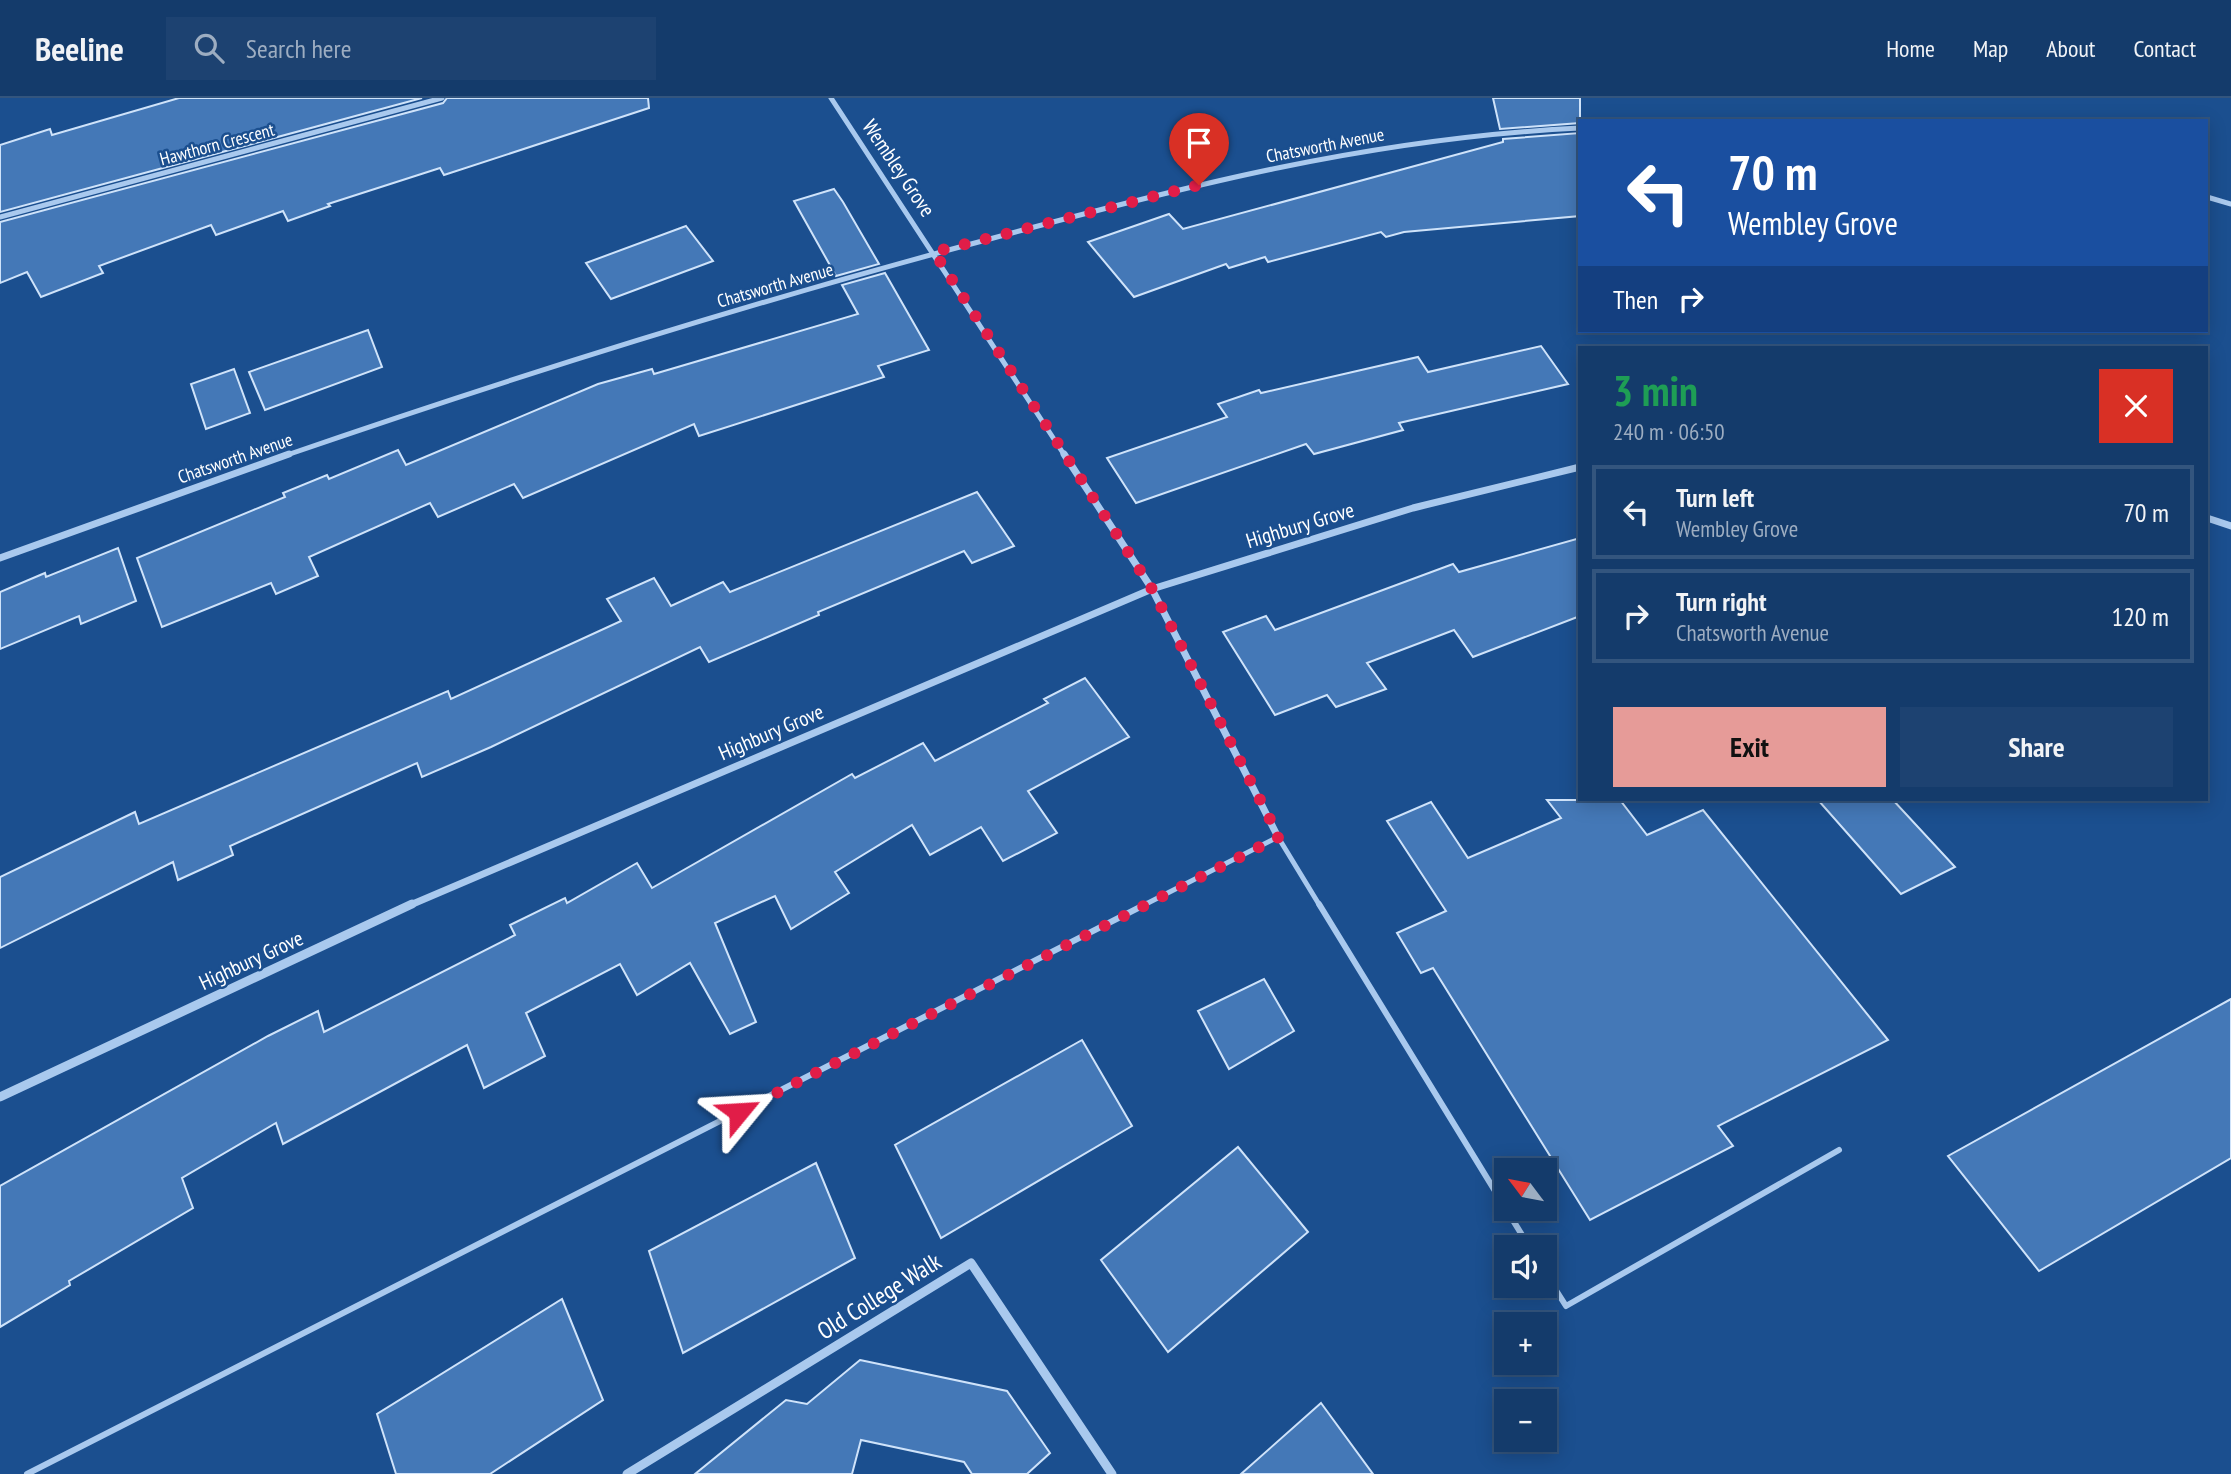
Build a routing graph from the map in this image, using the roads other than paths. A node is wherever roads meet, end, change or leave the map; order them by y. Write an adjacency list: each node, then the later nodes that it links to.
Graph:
1 (442, 98): 6 (street, Hawthorn Crescent)
2 (831, 98): 7 (street, Wembley Grove)
3 (1578, 128): 7 (street, Chatsworth Avenue)
4 (2208, 197): 5 (street)
5 (2231, 204)
6 (0, 217)
7 (934, 252): 11 (street, Chatsworth Avenue); 12 (street, Wembley Grove)
8 (1578, 467): 12 (street, Highbury Grove)
9 (2208, 518): 10 (street)
10 (2231, 526)
11 (0, 558)
12 (1152, 589): 13 (street, Wembley Grove); 14 (street, Highbury Grove)
13 (1279, 837): 16 (lane); 18 (lane)
14 (0, 1097)
15 (1839, 1150): 17 (lane)
16 (1522, 1235)
17 (1557, 1292)
18 (27, 1474)
19 (627, 1474): 20 (street, Old College Walk)
20 (1112, 1474)

